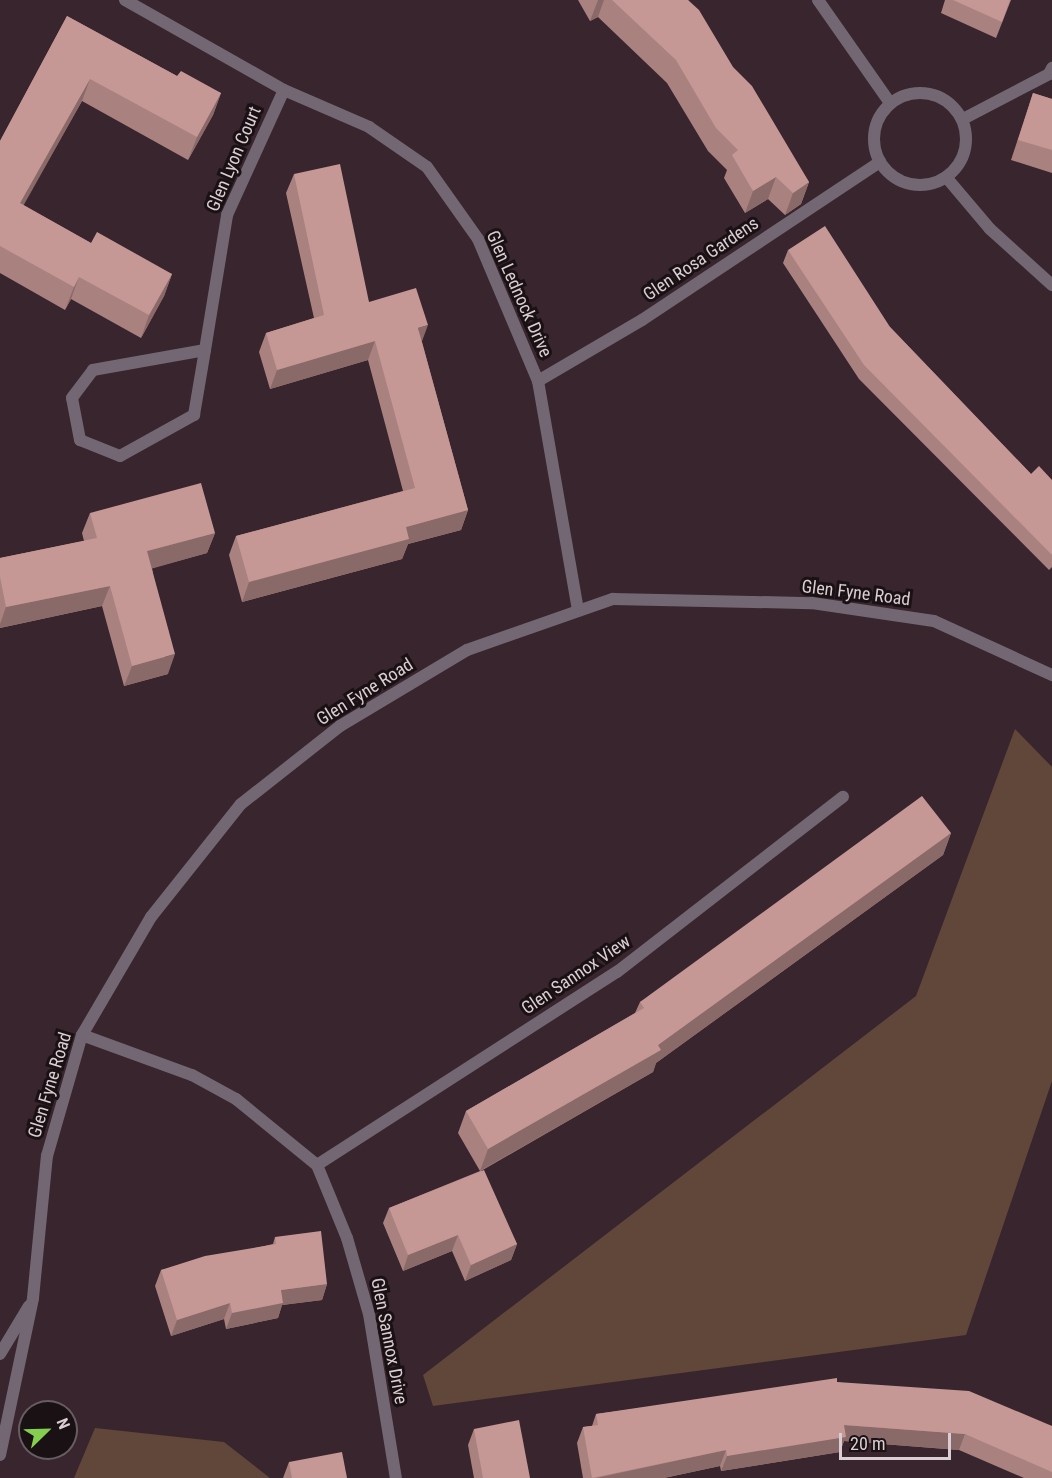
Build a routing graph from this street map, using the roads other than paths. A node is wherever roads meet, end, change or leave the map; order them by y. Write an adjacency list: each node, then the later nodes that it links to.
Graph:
1 (125, 0): 4 (street, Glen Lednock Drive)
2 (818, 0): 5 (street)
3 (1052, 68): 6 (street)
4 (284, 90): 10 (street, Glen Lyon Court); 11 (street, Glen Lednock Drive)
5 (890, 103): 6 (street); 7 (street)
6 (963, 118): 8 (street)
7 (880, 162): 8 (street); 11 (street, Glen Rosa Gardens)
8 (946, 177): 9 (street)
9 (1052, 285)
10 (205, 350): 10 (street, Glen Lyon Court)
11 (538, 381): 12 (street, Glen Lednock Drive)
12 (578, 610): 13 (street, Glen Fyne Road); 15 (street, Glen Fyne Road)
13 (1052, 675)
14 (843, 797): 16 (street, Glen Sannox View)
15 (82, 1035): 16 (street, Glen Sannox Drive); 17 (street, Glen Fyne Road)
16 (317, 1165): 20 (street, Glen Sannox Drive)
17 (33, 1298): 18 (street, Glen Fyne Road); 19 (street, Glen Fyne Road)
18 (0, 1354)
19 (0, 1455)
20 (396, 1478)

